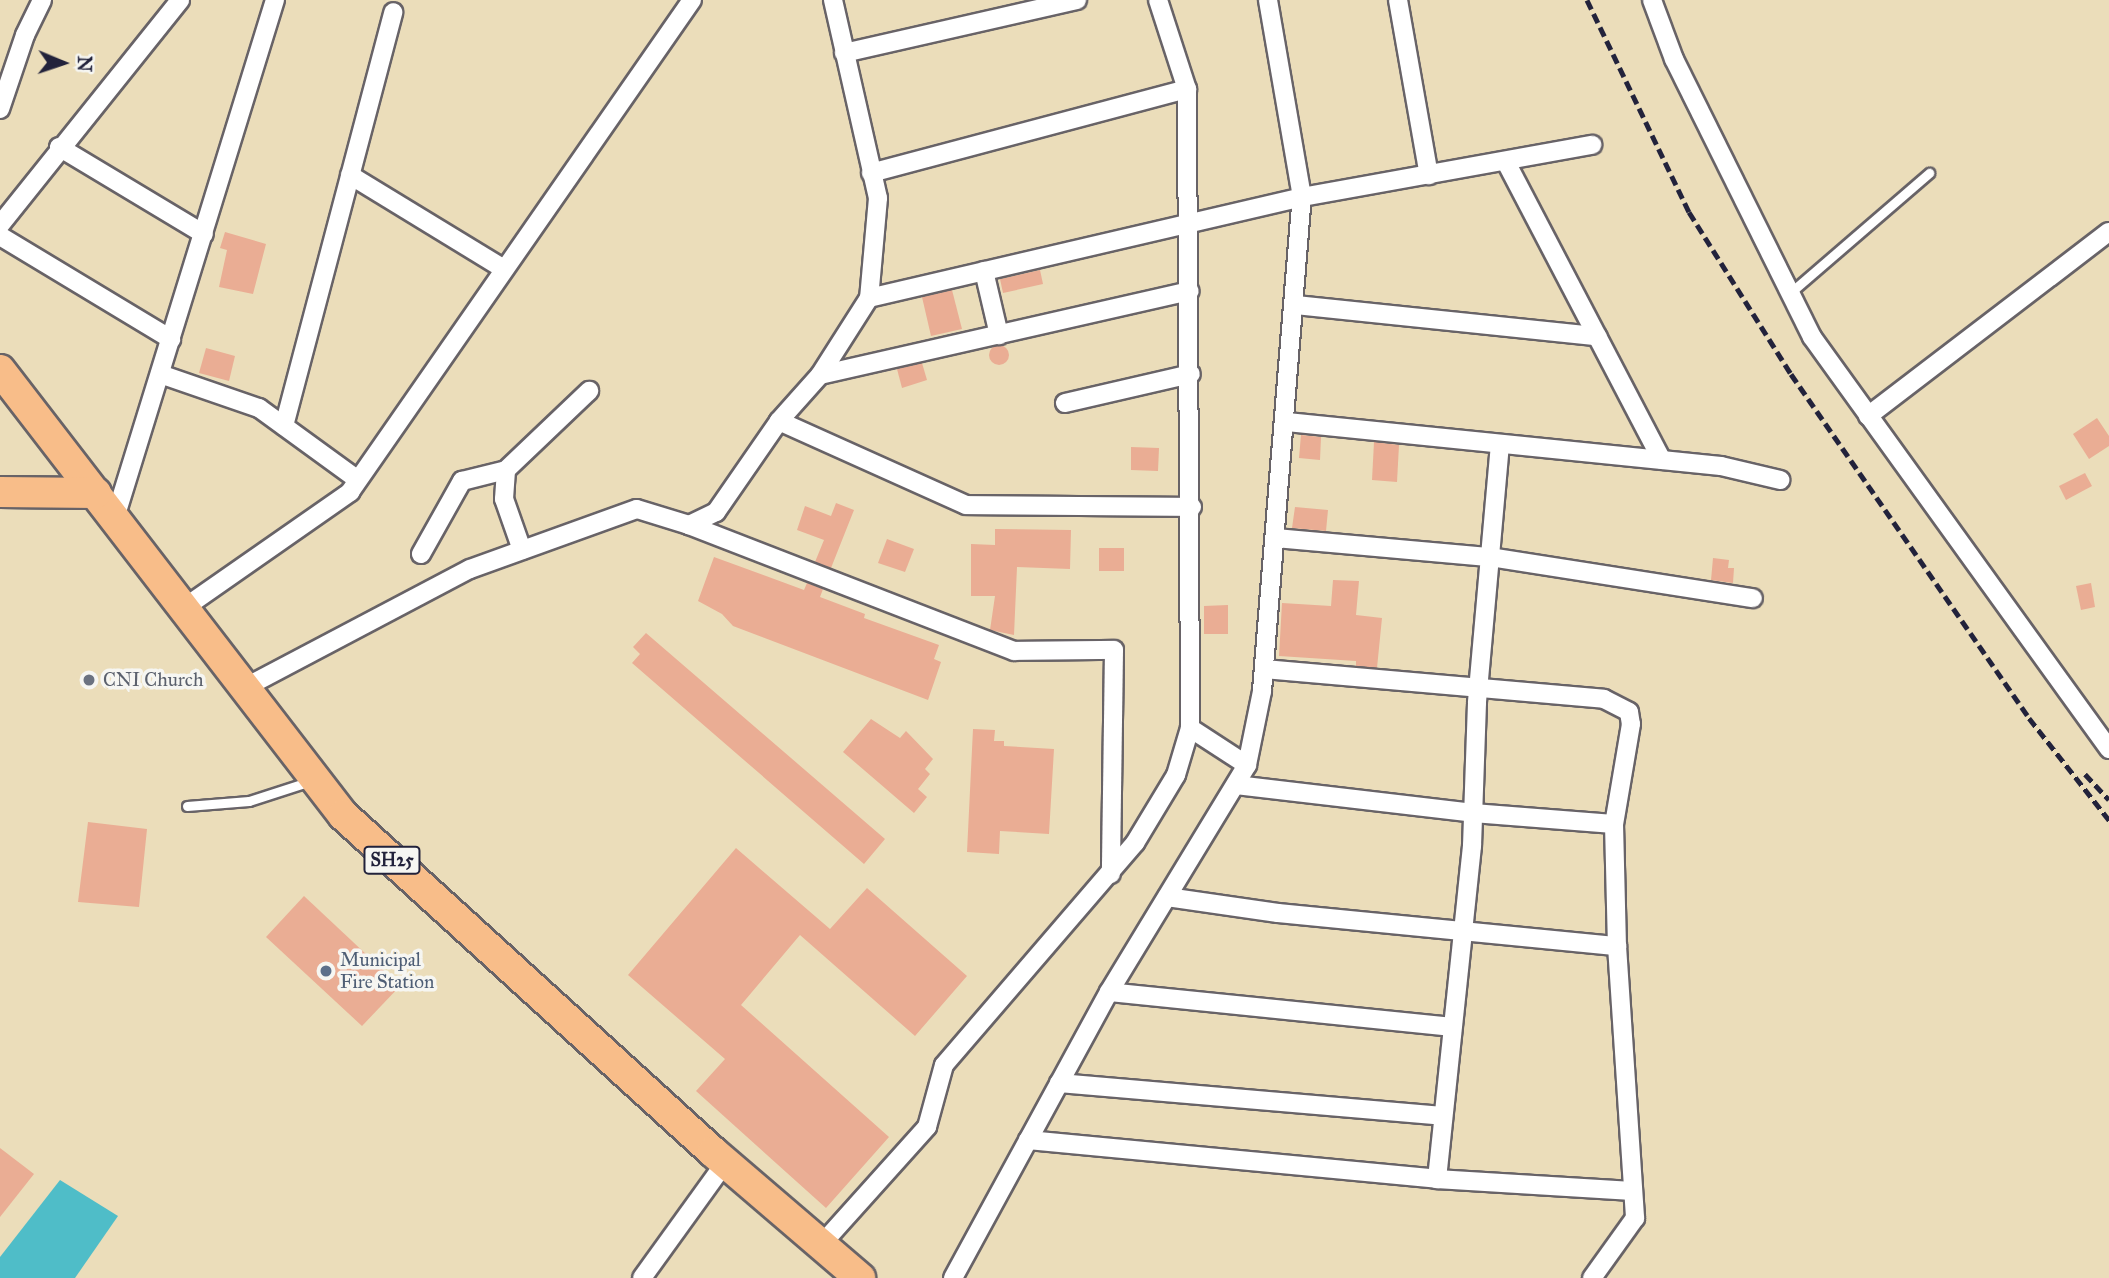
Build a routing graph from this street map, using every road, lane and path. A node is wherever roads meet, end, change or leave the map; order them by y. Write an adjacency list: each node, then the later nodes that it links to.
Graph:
1 (42, 0): 14 (street)
2 (180, 0): 16 (street)
3 (275, 0): 26 (street)
4 (692, 0): 28 (street)
5 (833, 0): 12 (street)
6 (1077, 0): 12 (street)
7 (1158, 0): 13 (street)
8 (1268, 0): 22 (street)
9 (1398, 0): 21 (street)
10 (1652, 0): 31 (street)
11 (393, 12): 20 (street)
12 (844, 53): 18 (street)
13 (1187, 89): 18 (street); 23 (street)
14 (0, 108)
15 (1592, 145): 17 (street)
16 (59, 147): 24 (street); 26 (street)
17 (1506, 162): 21 (street); 35 (street)
18 (871, 173): 32 (street)
19 (1929, 173): 31 (lane)
20 (350, 175): 28 (street); 46 (street)
21 (1429, 175): 22 (street)
22 (1302, 197): 23 (street); 33 (street)
23 (1190, 223): 29 (street); 30 (street)
24 (0, 225)
25 (2109, 232): 43 (street)
26 (204, 234): 36 (street)
27 (0, 236): 36 (street)
28 (505, 270): 50 (street)
29 (984, 271): 32 (street); 34 (street)
30 (1190, 291): 34 (street); 39 (street)
31 (1790, 293): 43 (street)
32 (869, 298): 40 (street)
33 (1295, 305): 35 (street); 45 (street)
34 (999, 335): 40 (street)
35 (1597, 336): 48 (street)
36 (171, 339): 38 (street)
37 (0, 370): 53 (main road, SH25)
38 (160, 374): 46 (street); 55 (street)
39 (1191, 374): 42 (street); 54 (street)
40 (820, 375): 44 (street)
41 (589, 391): 49 (street)
42 (1065, 403)
43 (1868, 416): 67 (street)
44 (779, 421): 54 (street); 56 (street)
45 (1286, 422): 47 (street); 57 (street)
46 (284, 426): 50 (street)
47 (1500, 444): 48 (street); 60 (street)
48 (1662, 460): 51 (street)
49 (506, 470): 58 (street); 59 (street)
50 (358, 480): 62 (street)
51 (1780, 480)
52 (0, 492): 53 (main road)
53 (96, 493): 55 (main road, SH25)
54 (1192, 508): 66 (street)
55 (116, 518): 62 (main road, SH25)
56 (689, 525): 58 (street); 74 (street)
57 (1276, 538): 60 (street); 63 (street)
58 (522, 550): 65 (street)
59 (421, 554)
60 (1490, 557): 61 (street); 64 (street)
61 (1753, 598)
62 (184, 608): 65 (main road, SH25)
63 (1264, 669): 64 (street); 68 (street)
64 (1478, 687): 72 (street); 73 (street)
65 (244, 688): 69 (main road, SH25)
66 (1191, 728): 68 (street); 74 (street)
67 (2109, 749)
68 (1247, 765): 70 (street)
69 (316, 780): 71 (lane); 83 (main road, SH25)
70 (1236, 785): 72 (street); 75 (street)
71 (187, 806)
72 (1473, 813): 73 (street); 76 (street)
73 (1614, 824): 77 (street)
74 (1111, 874): 86 (street)
75 (1167, 897): 76 (street); 78 (street)
76 (1462, 932): 77 (street); 79 (street)
77 (1617, 946): 85 (street)
78 (1109, 992): 79 (street); 80 (street)
79 (1451, 1027): 81 (street)
80 (1059, 1083): 81 (street); 82 (street)
81 (1443, 1116): 84 (street)
82 (1028, 1140): 84 (street); 89 (street)
83 (725, 1163): 86 (main road, SH25); 87 (street)
84 (1437, 1179): 85 (street)
85 (1632, 1191): 90 (street)
86 (821, 1245): 88 (main road, SH25)
87 (642, 1278)
88 (860, 1278)
89 (953, 1278)
90 (1592, 1278)

